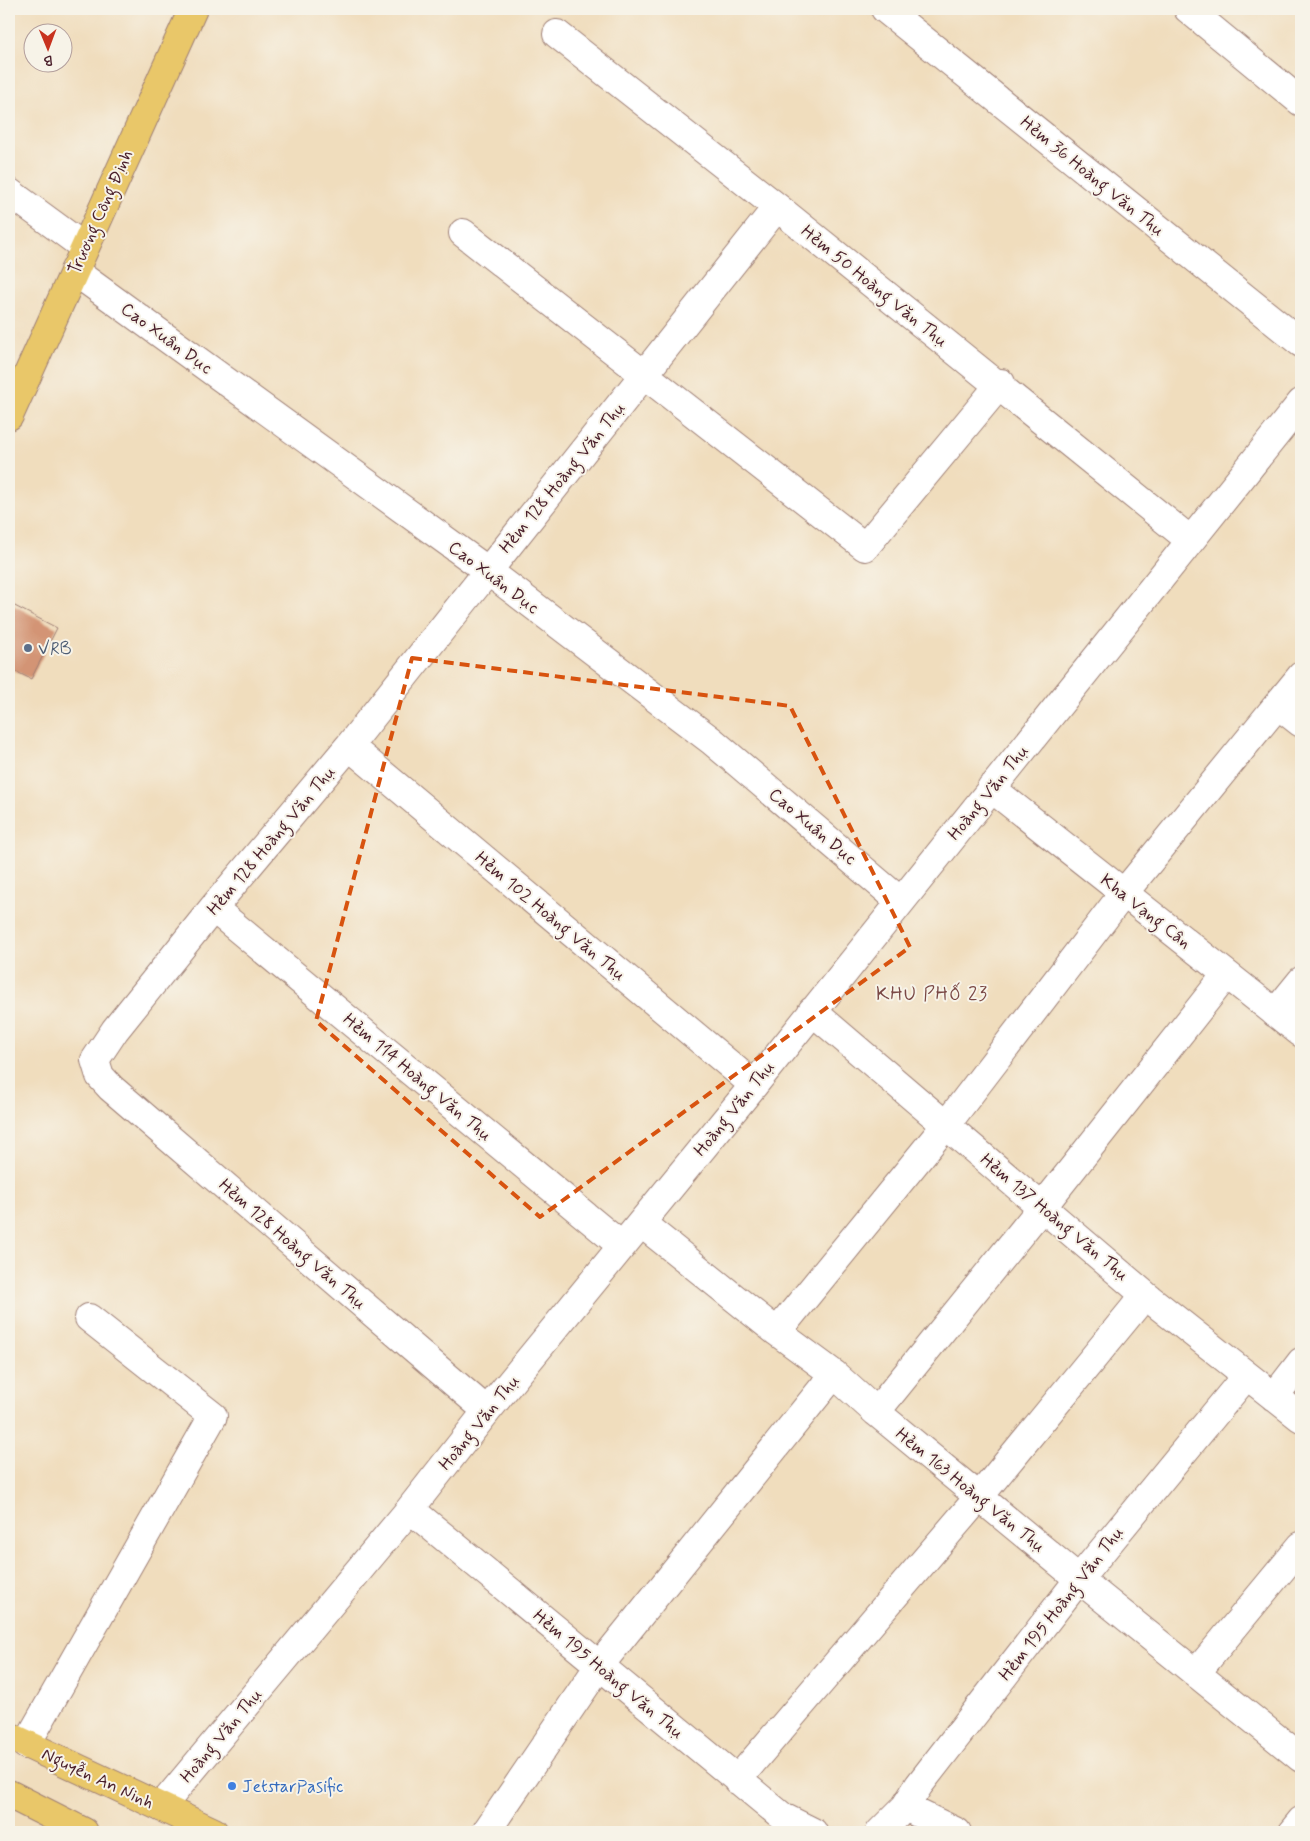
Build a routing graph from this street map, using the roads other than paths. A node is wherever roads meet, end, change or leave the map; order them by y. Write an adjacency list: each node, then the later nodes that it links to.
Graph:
1 (193, 9): 9 (main road, Trương Công Định)
2 (885, 9): 10 (street, Hẻm 36 Hoàng Văn Thụ)
3 (1188, 9): 5 (street)
4 (557, 34): 7 (street, Hẻm 50 Hoàng Văn Thụ)
5 (1301, 102)
6 (9, 192): 9 (street, Cao Xuân Dục)
7 (777, 207): 11 (street, Hẻm 128 Hoàng Văn Thụ); 15 (street, Hẻm 50 Hoàng Văn Thụ)
8 (463, 233): 11 (street)
9 (79, 259): 13 (main road, Trương Công Định); 16 (street, Cao Xuân Dục)
10 (1301, 343)
11 (644, 375): 12 (street); 16 (street, Hẻm 128 Hoàng Văn Thụ)
12 (1001, 383)
13 (9, 416)
14 (1296, 419): 15 (street, Hoàng Văn Thụ)
15 (1190, 540): 21 (street, Hoàng Văn Thụ)
16 (488, 571): 20 (street, Hẻm 128 Hoàng Văn Thụ); 23 (street, Cao Xuân Dục)
17 (1301, 676): 18 (street)
18 (1278, 705): 19 (street); 22 (street)
19 (1301, 724)
20 (349, 746): 24 (street, Hẻm 128 Hoàng Văn Thụ); 30 (street, Hẻm 102 Hoàng Văn Thụ)
21 (991, 788): 22 (street, Kha Vạng Cân); 23 (street, Hoàng Văn Thụ)
22 (1124, 894): 25 (street, Kha Vạng Cân); 31 (street)
23 (900, 901): 27 (street, Hoàng Văn Thụ)
24 (213, 908): 34 (street, Hẻm 114 Hoàng Văn Thụ); 42 (street, Hẻm 128 Hoàng Văn Thụ)
25 (1226, 975): 28 (street, Kha Vạng Cân); 32 (street)
26 (1301, 981): 28 (street)
27 (812, 1012): 30 (street, Hoàng Văn Thụ); 31 (street, Hẻm 137 Hoàng Văn Thụ)
28 (1275, 1013): 29 (street, Kha Vạng Cân)
29 (1301, 1033)
30 (754, 1085): 33 (street, Hoàng Văn Thụ)
31 (946, 1125): 32 (street, Hẻm 137 Hoàng Văn Thụ); 37 (street)
32 (1043, 1206): 35 (street, Hẻm 137 Hoàng Văn Thụ); 43 (street)
33 (641, 1223): 34 (street, Hoàng Văn Thụ); 37 (street, Hẻm 163 Hoàng Văn Thụ)
34 (622, 1246): 42 (street, Hoàng Văn Thụ)
35 (1145, 1295): 40 (street, Hẻm 137 Hoàng Văn Thụ); 45 (street)
36 (89, 1318): 51 (street)
37 (777, 1332): 39 (street, Hẻm 163 Hoàng Văn Thụ)
38 (1301, 1362): 41 (street)
39 (834, 1374): 43 (street, Hẻm 163 Hoàng Văn Thụ); 49 (street)
40 (1246, 1376): 41 (street, Hẻm 137 Hoàng Văn Thụ); 48 (street, Hẻm 195 Hoàng Văn Thụ)
41 (1274, 1397): 44 (street, Hẻm 137 Hoàng Văn Thụ)
42 (487, 1411): 46 (street, Hoàng Văn Thụ)
43 (876, 1412): 45 (street, Hẻm 163 Hoàng Văn Thụ)
44 (1301, 1418)
45 (980, 1497): 48 (street, Hẻm 163 Hoàng Văn Thụ); 53 (street)
46 (410, 1509): 49 (street, Hẻm 195 Hoàng Văn Thụ); 56 (street, Hoàng Văn Thụ)
47 (1301, 1546): 50 (street)
48 (1078, 1579): 50 (street, Hẻm 163 Hoàng Văn Thụ); 55 (street, Hẻm 195 Hoàng Văn Thụ)
49 (599, 1666): 53 (street, Hẻm 195 Hoàng Văn Thụ); 60 (street)
50 (1196, 1673): 52 (street, Hẻm 163 Hoàng Văn Thụ)
51 (18, 1741): 56 (main road, Nguyễn An Ninh)
52 (1298, 1748)
53 (738, 1780): 61 (street, Hẻm 195 Hoàng Văn Thụ)
54 (9, 1794): 58 (main road)
55 (905, 1807): 62 (street, Hẻm 195 Hoàng Văn Thụ); 63 (street)
56 (161, 1808): 59 (main road, Nguyễn An Ninh)
57 (1301, 1821): 64 (street)
58 (84, 1832)
59 (214, 1832)
60 (486, 1832)
61 (813, 1832)
62 (880, 1832)
63 (956, 1832)
64 (1292, 1832)

